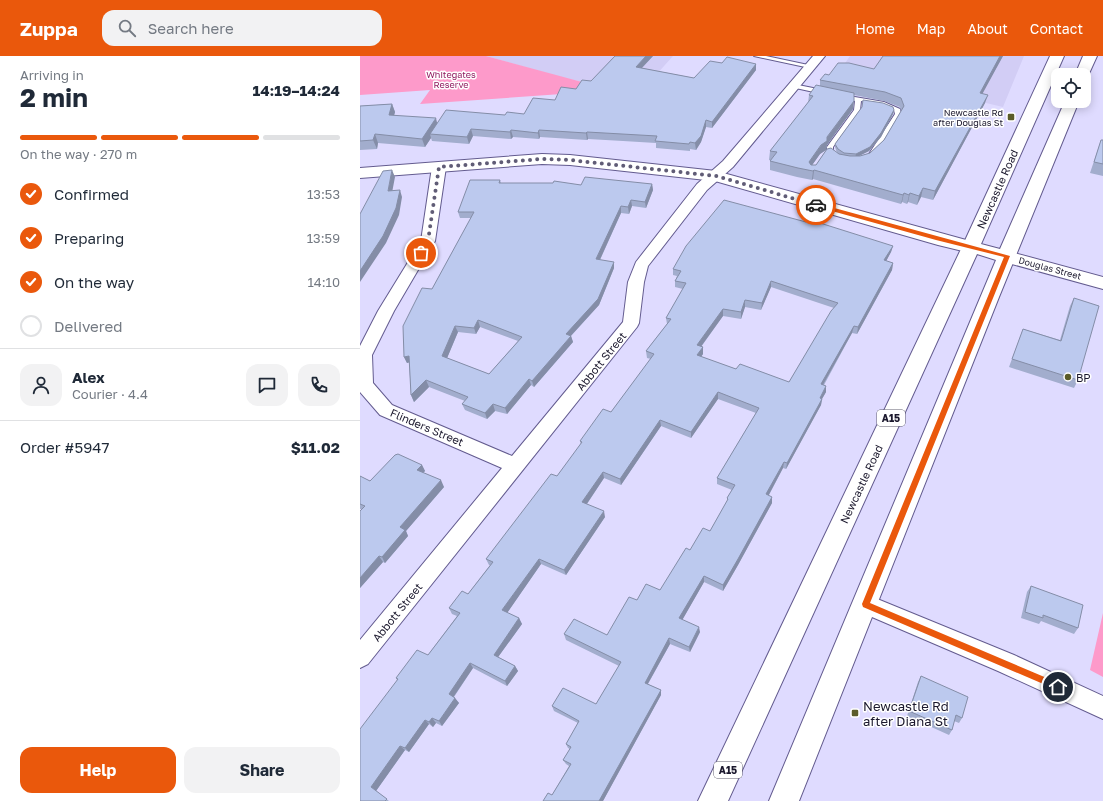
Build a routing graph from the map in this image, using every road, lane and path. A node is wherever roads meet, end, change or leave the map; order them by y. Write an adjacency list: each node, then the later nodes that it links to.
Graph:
1 (756, 56): 4 (lane)
2 (1057, 56): 18 (main road, Newcastle Road / A15)
3 (1090, 56): 5 (main road)
4 (814, 61): 6 (street, Abbott Street)
5 (1085, 68)
6 (793, 86): 7 (lane); 17 (street, Abbott Street)
7 (827, 94)
8 (835, 95): 9 (lane)
9 (858, 100): 11 (lane); 13 (lane)
10 (1069, 108): 19 (main road)
11 (830, 152): 12 (lane); 14 (lane)
12 (823, 156)
13 (866, 160)
14 (844, 161)
15 (439, 167): 16 (main road, Douglas Street); 17 (main road, Douglas Street); 21 (street, Flinders Street)
16 (360, 173)
17 (716, 176): 18 (main road, Douglas Street); 21 (street, Abbott Street)
18 (971, 247): 19 (main road, Douglas Street); 25 (main road, Newcastle Road / A15)
19 (1007, 256): 20 (main road, Douglas Street); 22 (main road)
20 (1103, 283)
21 (515, 465): 23 (street, Abbott Street)
22 (866, 604): 24 (street); 26 (main road)
23 (360, 658)
24 (1103, 708)
25 (713, 801)
26 (784, 801)

